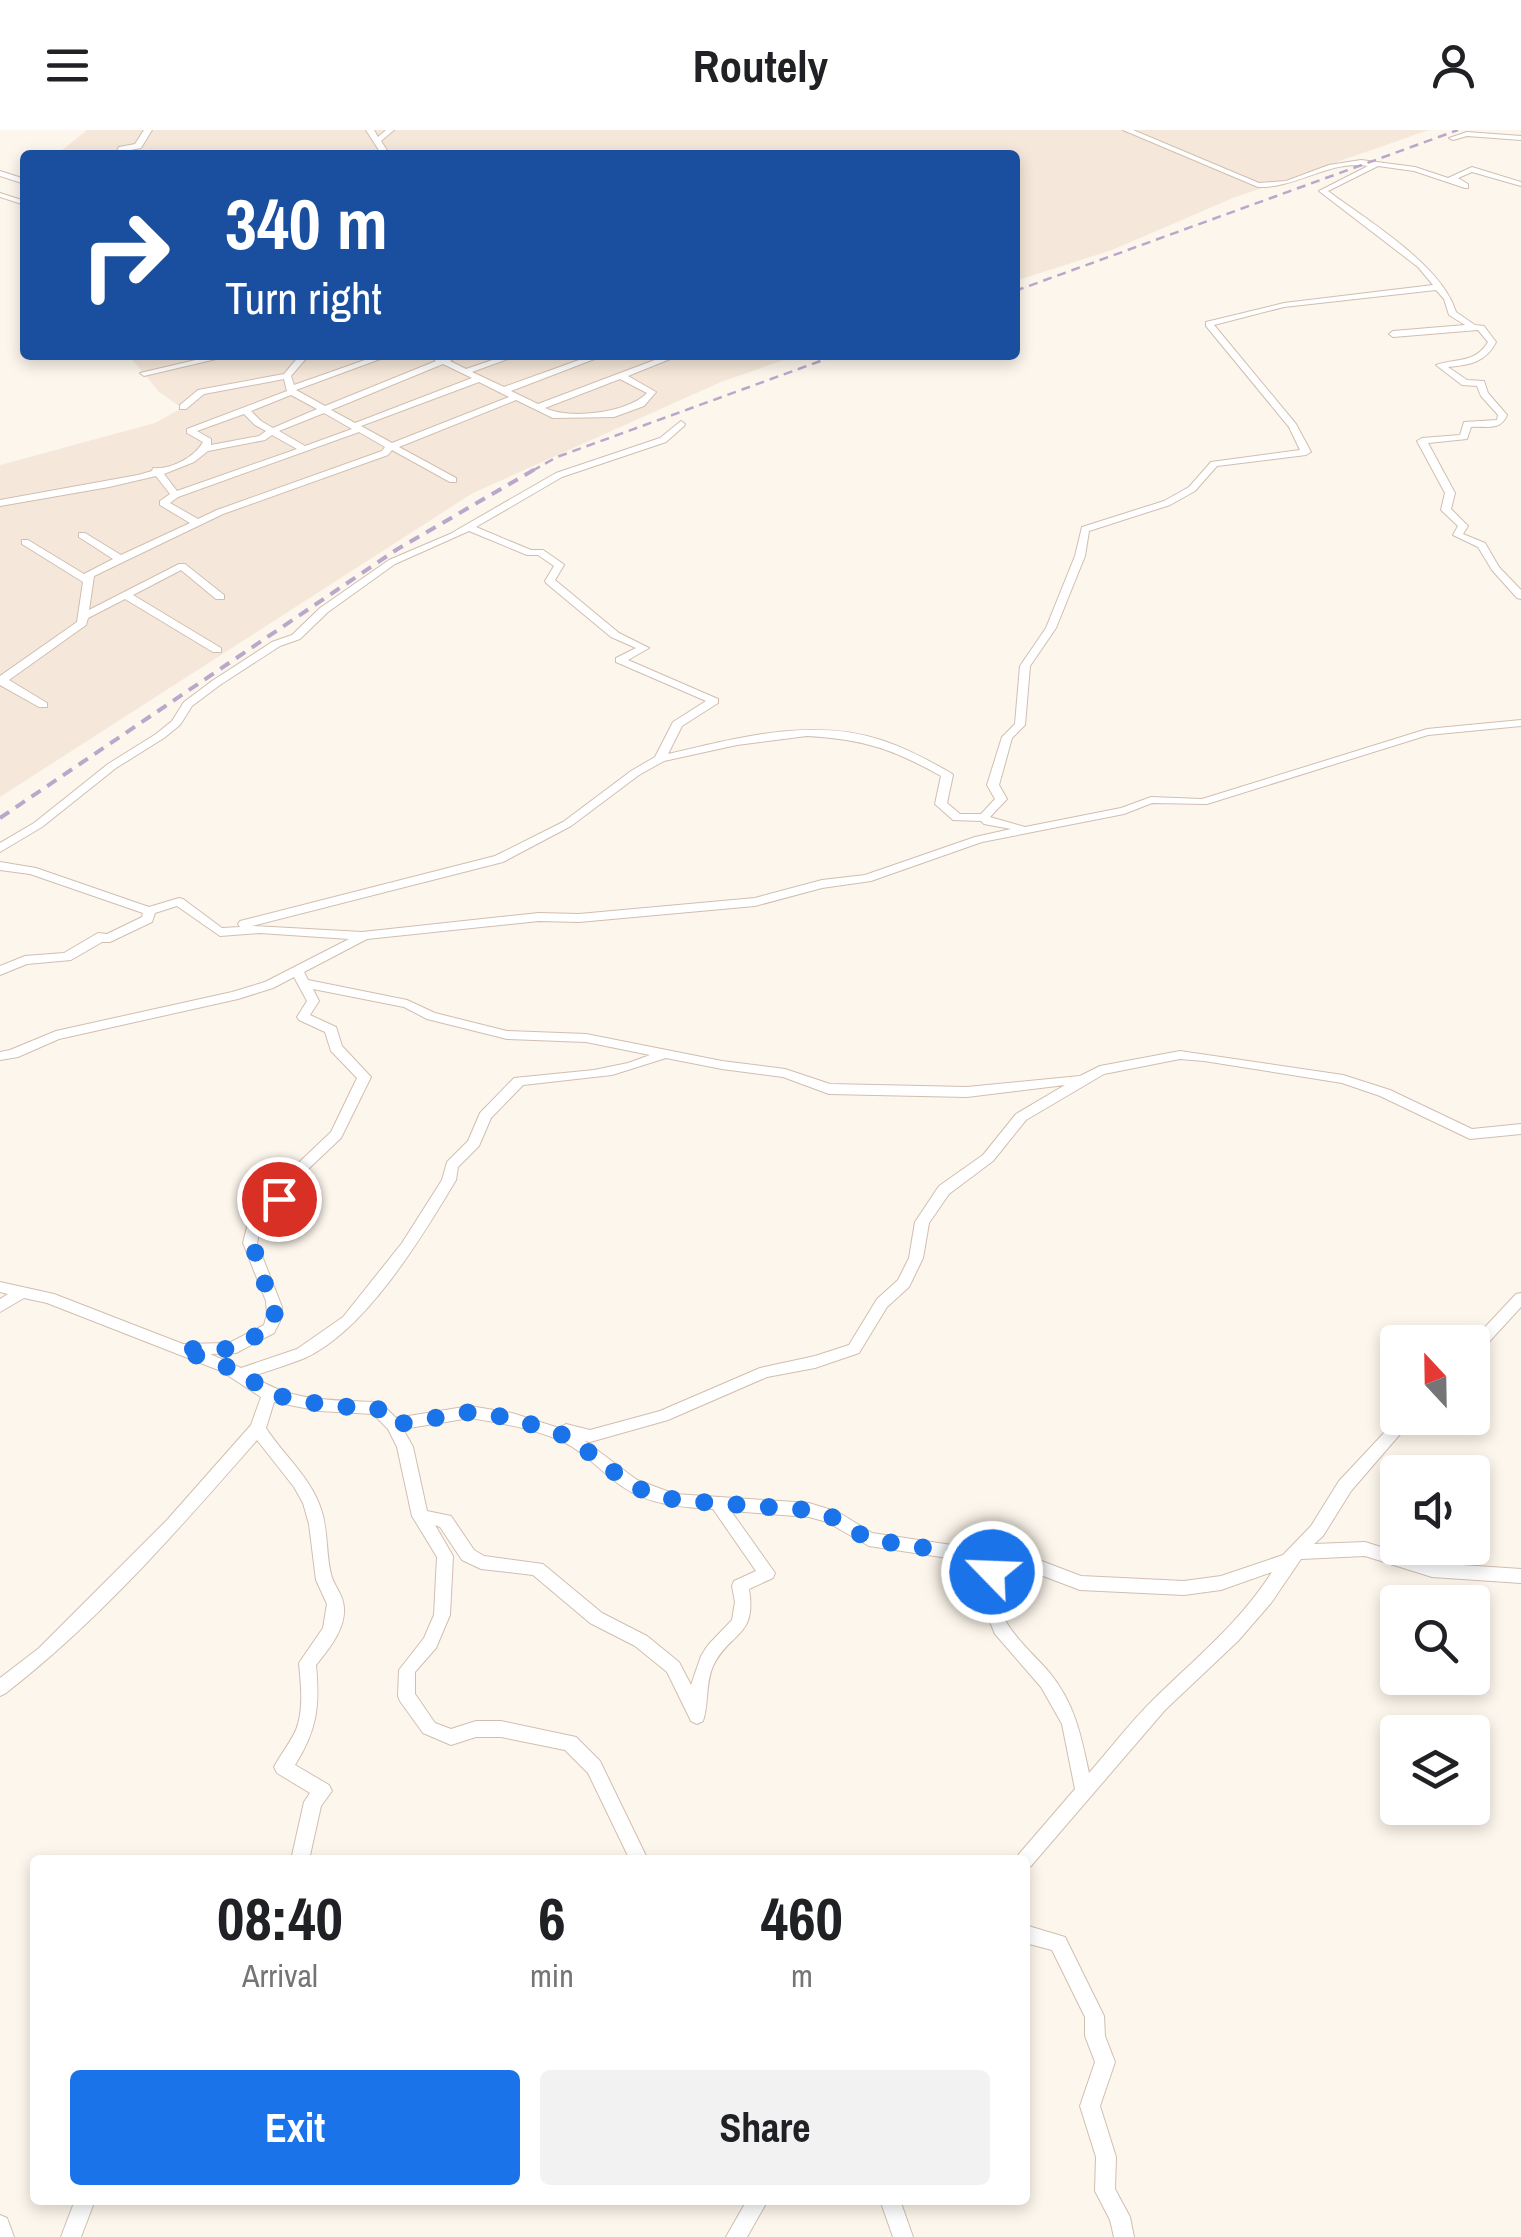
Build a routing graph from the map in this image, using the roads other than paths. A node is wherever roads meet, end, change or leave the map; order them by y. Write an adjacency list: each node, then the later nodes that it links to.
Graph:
1 (148, 130): 8 (street)
2 (370, 130): 7 (street)
3 (390, 130): 7 (street)
4 (1127, 130): 10 (street)
5 (1454, 138): 6 (street)
6 (1521, 138)
7 (376, 142): 9 (street)
8 (122, 150)
9 (382, 150)
10 (1372, 163): 11 (street); 12 (street)
11 (1521, 184)
12 (1437, 288): 13 (street); 59 (street)
13 (1473, 327): 14 (street); 51 (street)
14 (1393, 334)
15 (205, 360): 23 (street)
16 (301, 360): 24 (street)
17 (372, 360): 27 (street)
18 (500, 360): 22 (street)
19 (587, 360): 28 (street)
20 (664, 360): 25 (street)
21 (442, 361): 22 (street); 32 (street)
22 (467, 371): 26 (street)
23 (144, 372)
24 (287, 376): 27 (street); 31 (street)
25 (623, 377): 30 (street); 30 (street)
26 (481, 378): 28 (street); 35 (street)
27 (291, 390): 32 (street); 33 (street)
28 (505, 390): 29 (street)
29 (516, 396): 30 (street); 37 (street)
30 (538, 407)
31 (183, 408)
32 (323, 409): 35 (street); 36 (street)
33 (246, 411): 36 (street); 38 (street)
34 (681, 424): 45 (street)
35 (357, 428): 37 (street); 39 (street)
36 (272, 430): 38 (street); 39 (street)
37 (390, 447): 41 (street); 44 (street)
38 (205, 449): 40 (street)
39 (306, 450): 42 (street)
40 (156, 470): 42 (street); 43 (street)
41 (454, 480)
42 (175, 495): 44 (street)
43 (0, 503)
44 (196, 522): 48 (street)
45 (469, 527): 58 (street); 62 (street)
46 (82, 535): 48 (street)
47 (26, 542): 49 (street)
48 (120, 559): 49 (street)
49 (87, 580): 53 (street)
50 (125, 595): 52 (street); 53 (street); 54 (street)
51 (1521, 596)
52 (220, 597)
53 (85, 616): 55 (street)
54 (217, 650)
55 (1, 680): 56 (street)
56 (43, 705)
57 (1521, 723): 60 (street)
58 (660, 759): 59 (street); 65 (street)
59 (986, 820): 60 (street); 61 (street)
60 (1034, 827): 61 (street)
61 (967, 844): 66 (street)
62 (0, 848)
63 (0, 866): 64 (street)
64 (149, 911): 65 (street); 67 (street)
65 (220, 932): 66 (street)
66 (362, 936): 68 (street)
67 (0, 971)
68 (301, 978): 69 (street); 70 (street); 78 (street)
69 (666, 1054): 71 (street); 79 (street)
70 (0, 1056)
71 (1092, 1075): 72 (street); 81 (street)
72 (1521, 1129)
73 (0, 1287): 74 (street)
74 (24, 1292): 76 (street); 78 (street)
75 (1521, 1298): 77 (street)
76 (0, 1306)
77 (1490, 1332)
78 (179, 1349): 79 (street)
79 (243, 1373): 80 (street)
80 (269, 1394): 82 (street); 83 (street)
81 (512, 1418): 82 (street); 85 (street)
82 (393, 1425): 86 (street)
83 (258, 1428): 90 (street); 92 (street)
84 (1392, 1435): 88 (street)
85 (717, 1503): 86 (street); 87 (street)
86 (420, 1516): 93 (street)
87 (964, 1554): 88 (street); 91 (street)
88 (1293, 1556): 89 (street); 91 (street)
89 (1521, 1576)
90 (0, 1688)
91 (1084, 1790): 94 (street)
92 (301, 1855)
93 (637, 1855)
94 (1029, 1855)
95 (1030, 1936): 104 (street)
96 (83, 2205): 101 (street)
97 (755, 2205): 102 (street)
98 (892, 2205): 103 (street)
99 (0, 2225): 100 (street)
100 (4, 2237)
101 (71, 2237)
102 (736, 2237)
103 (904, 2237)
104 (1124, 2237)

